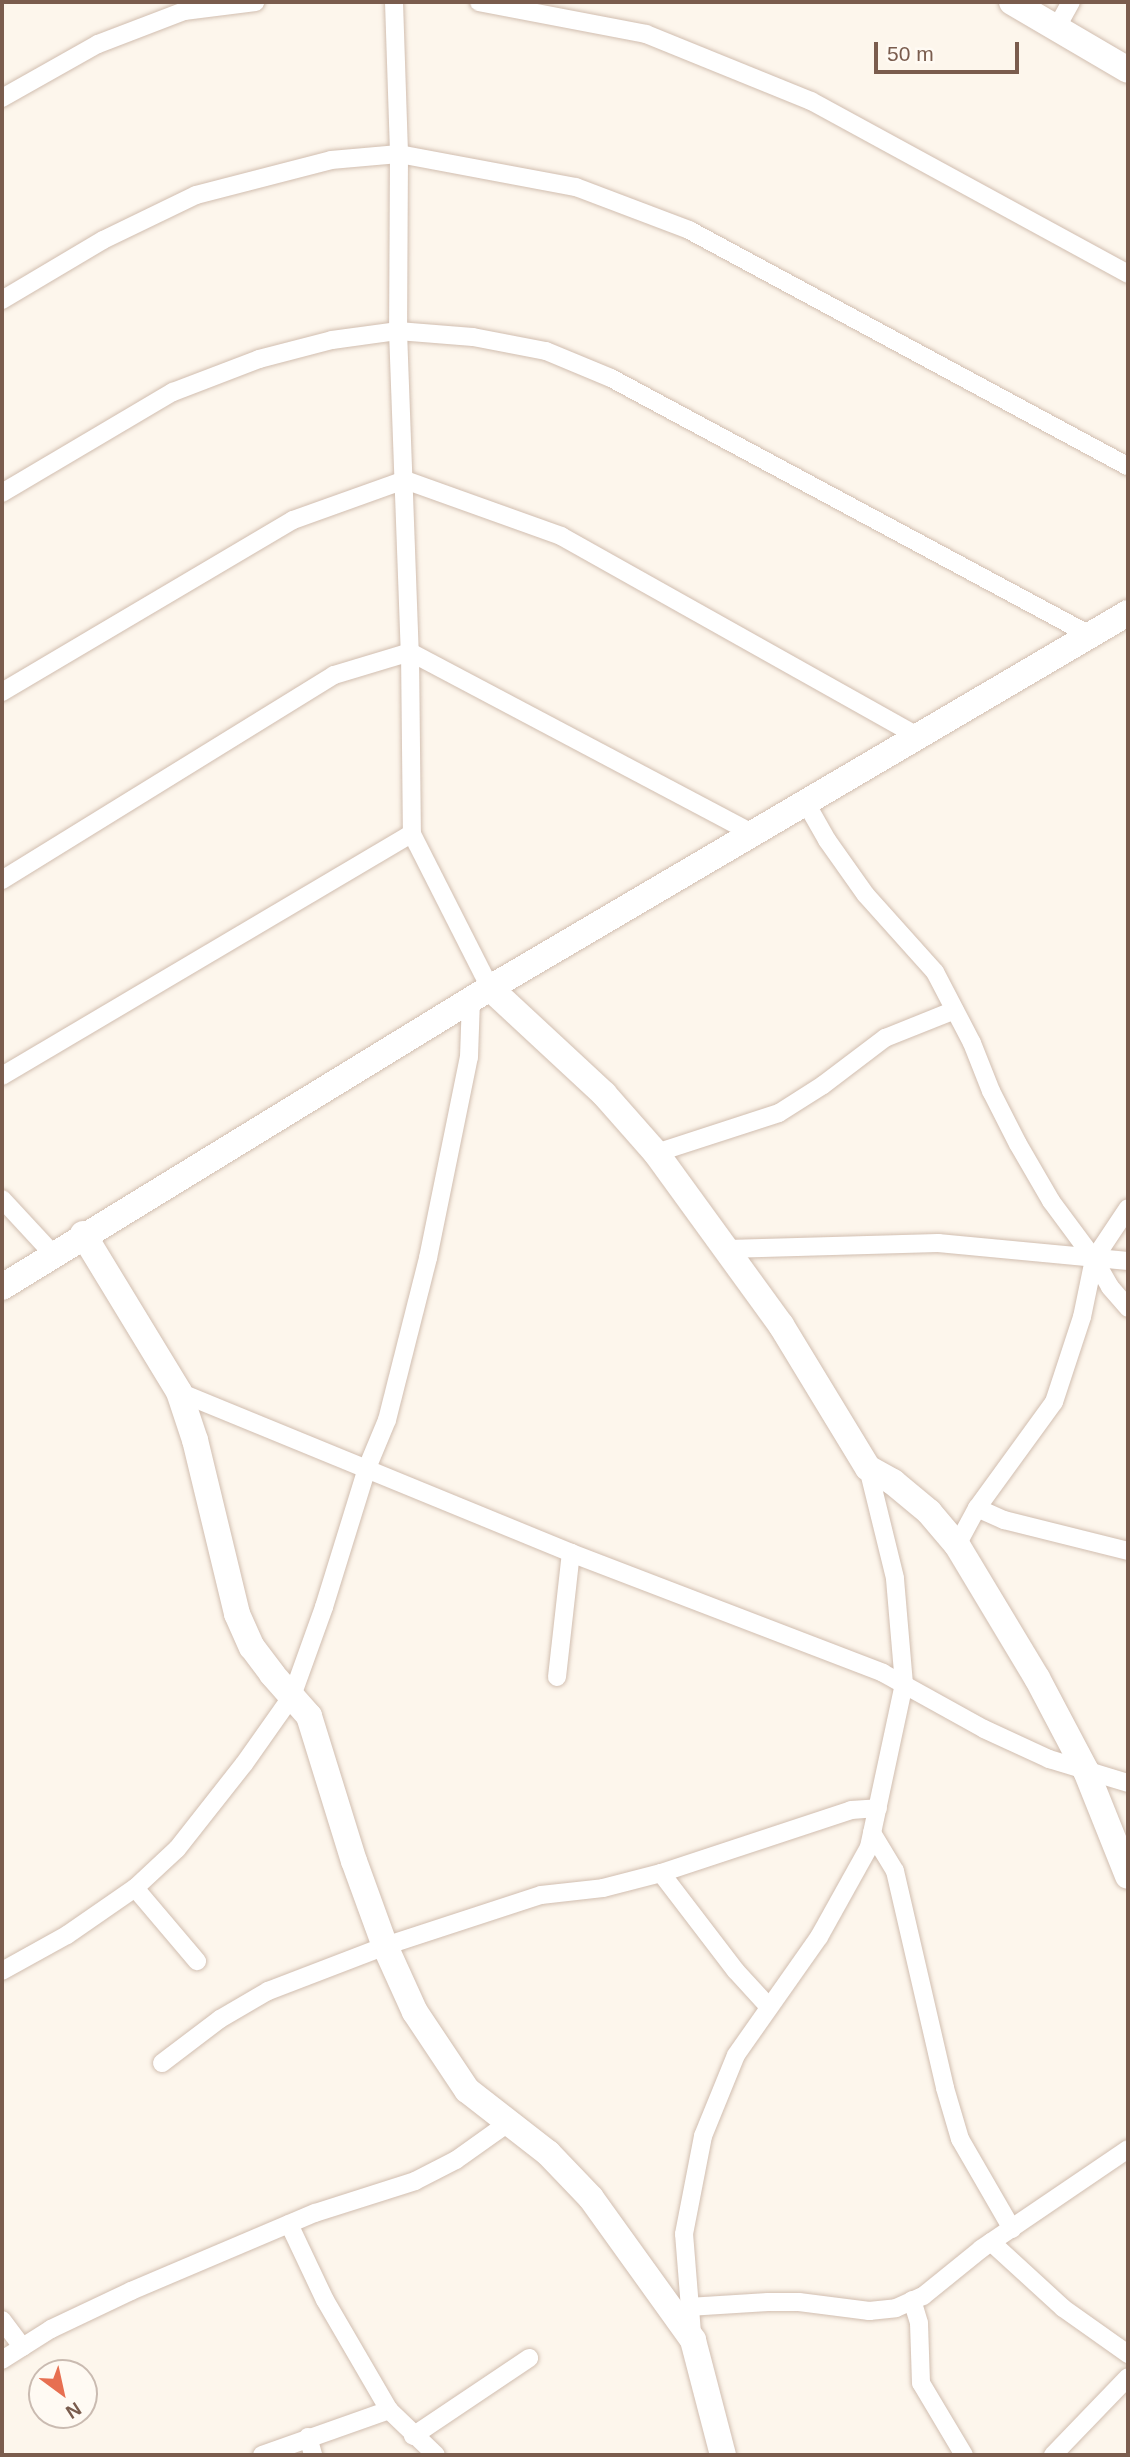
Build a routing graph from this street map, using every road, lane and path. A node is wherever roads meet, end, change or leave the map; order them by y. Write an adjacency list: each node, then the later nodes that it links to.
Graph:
1 (255, 2): 8 (street)
2 (394, 2): 9 (street)
3 (479, 2): 10 (street)
4 (1012, 2): 6 (street)
5 (1071, 2): 6 (street)
6 (1057, 27): 7 (street)
7 (1128, 69)
8 (2, 99)
9 (399, 154): 11 (street); 12 (street); 13 (street)
10 (1128, 274)
11 (2, 300)
12 (398, 331): 14 (street); 15 (street); 17 (street)
13 (1128, 466)
14 (405, 480): 18 (street); 19 (street); 20 (street)
15 (2, 493)
16 (1128, 613): 17 (street)
17 (1090, 635): 20 (street)
18 (410, 652): 22 (street); 23 (street); 24 (street)
19 (2, 692)
20 (918, 736): 21 (street)
21 (806, 803): 22 (street); 26 (street)
22 (752, 833): 25 (street)
23 (412, 834): 25 (street); 27 (street)
24 (2, 880)
25 (480, 994): 28 (street); 31 (street); 39 (street)
26 (955, 1010): 28 (street); 34 (street)
27 (2, 1076)
28 (656, 1153): 32 (street)
29 (2, 1199): 33 (street)
30 (1128, 1208): 34 (street)
31 (83, 1234): 33 (street); 38 (street)
32 (727, 1249): 34 (street); 40 (street)
33 (52, 1253): 36 (street)
34 (1094, 1259): 35 (street); 37 (street); 41 (street)
35 (1128, 1261)
36 (2, 1287)
37 (1128, 1308)
38 (179, 1392): 39 (street); 47 (street)
39 (367, 1468): 44 (street); 47 (street)
40 (868, 1468): 42 (street); 46 (street)
41 (977, 1508): 42 (street); 43 (street)
42 (957, 1545): 48 (street)
43 (1128, 1551)
44 (571, 1553): 45 (street); 46 (street)
45 (556, 1677)
46 (904, 1684): 48 (street); 50 (street)
47 (292, 1696): 54 (street); 55 (street)
48 (1086, 1771): 49 (street); 53 (street)
49 (1128, 1783)
50 (878, 1808): 51 (street); 52 (street)
51 (872, 1833): 58 (street); 63 (street)
52 (662, 1873): 55 (street); 58 (street)
53 (1128, 1876)
54 (135, 1888): 56 (street); 57 (street)
55 (385, 1946): 59 (street); 60 (street)
56 (197, 1961)
57 (2, 1970)
58 (769, 2007): 66 (street)
59 (162, 2063)
60 (508, 2123): 62 (street); 68 (street)
61 (1128, 2149): 63 (street)
62 (289, 2224): 69 (street); 74 (street)
63 (1012, 2229): 64 (street)
64 (991, 2242): 65 (street); 70 (street)
65 (912, 2301): 66 (street); 81 (street)
66 (688, 2307): 68 (street)
67 (2, 2320): 69 (street)
68 (693, 2340): 80 (street)
69 (22, 2347): 72 (street)
70 (1128, 2354)
71 (529, 2358): 75 (street)
72 (2, 2360)
73 (1128, 2377): 82 (street)
74 (388, 2410): 75 (street); 76 (street)
75 (413, 2436): 79 (street)
76 (308, 2437): 77 (street); 78 (street)
77 (262, 2455)
78 (313, 2455)
79 (436, 2455)
80 (723, 2455)
81 (964, 2455)
82 (1053, 2455)

